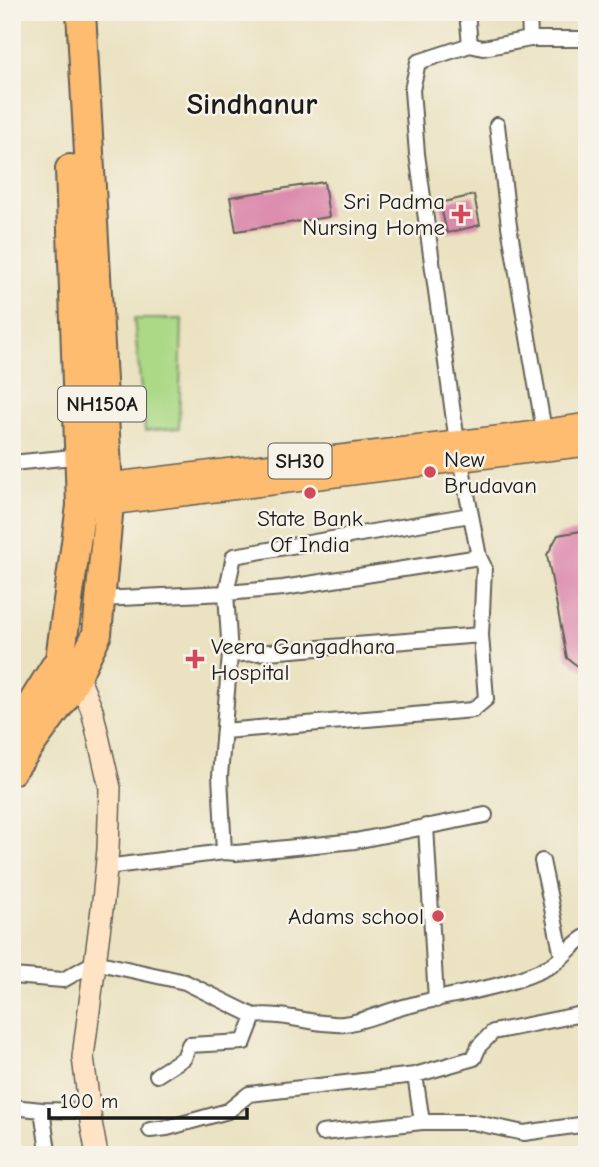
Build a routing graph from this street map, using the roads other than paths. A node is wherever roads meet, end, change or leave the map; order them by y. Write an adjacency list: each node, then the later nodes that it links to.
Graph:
1 (64, 12): 13 (highway, NH150A)
2 (81, 12): 13 (highway, NH150A)
3 (467, 12): 7 (street)
4 (529, 12): 5 (street)
5 (530, 39): 6 (street); 7 (street)
6 (587, 39)
7 (470, 45): 12 (street)
8 (497, 125): 10 (street)
9 (587, 425): 10 (main road, SH30)
10 (544, 431): 12 (main road, SH30)
11 (587, 444): 12 (main road)
12 (459, 451): 15 (main road, SH30); 16 (street)
13 (93, 455): 14 (street); 15 (highway, NH150A)
14 (12, 463)
15 (95, 496): 19 (highway, NH150A); 22 (highway, NH150A)
16 (470, 515): 17 (street); 18 (street)
17 (478, 557): 18 (street); 20 (street)
18 (226, 593): 19 (street); 21 (street)
19 (100, 599): 22 (highway, NH150A)
20 (481, 635): 21 (street); 23 (street)
21 (230, 655): 23 (street)
22 (68, 666): 24 (highway, NH150A); 25 (highway, NH150A); 30 (street)
23 (224, 732): 28 (street)
24 (12, 736)
25 (12, 770)
26 (485, 815): 27 (street)
27 (426, 826): 28 (street); 35 (street)
28 (224, 852): 30 (street)
29 (542, 861): 32 (street)
30 (106, 867): 33 (street)
31 (587, 936): 32 (street)
32 (562, 957): 35 (street)
33 (95, 962): 34 (street); 37 (street); 42 (street)
34 (12, 976)
35 (436, 1000): 37 (street)
36 (587, 1013): 39 (street)
37 (254, 1016): 38 (street)
38 (157, 1075)
39 (415, 1076): 43 (street); 45 (street)
40 (12, 1107): 41 (street)
41 (42, 1110): 42 (street); 47 (street)
42 (89, 1111): 48 (street)
43 (422, 1122): 44 (street); 46 (street)
44 (587, 1124)
45 (150, 1130)
46 (322, 1133)
47 (47, 1155)
48 (97, 1155)

